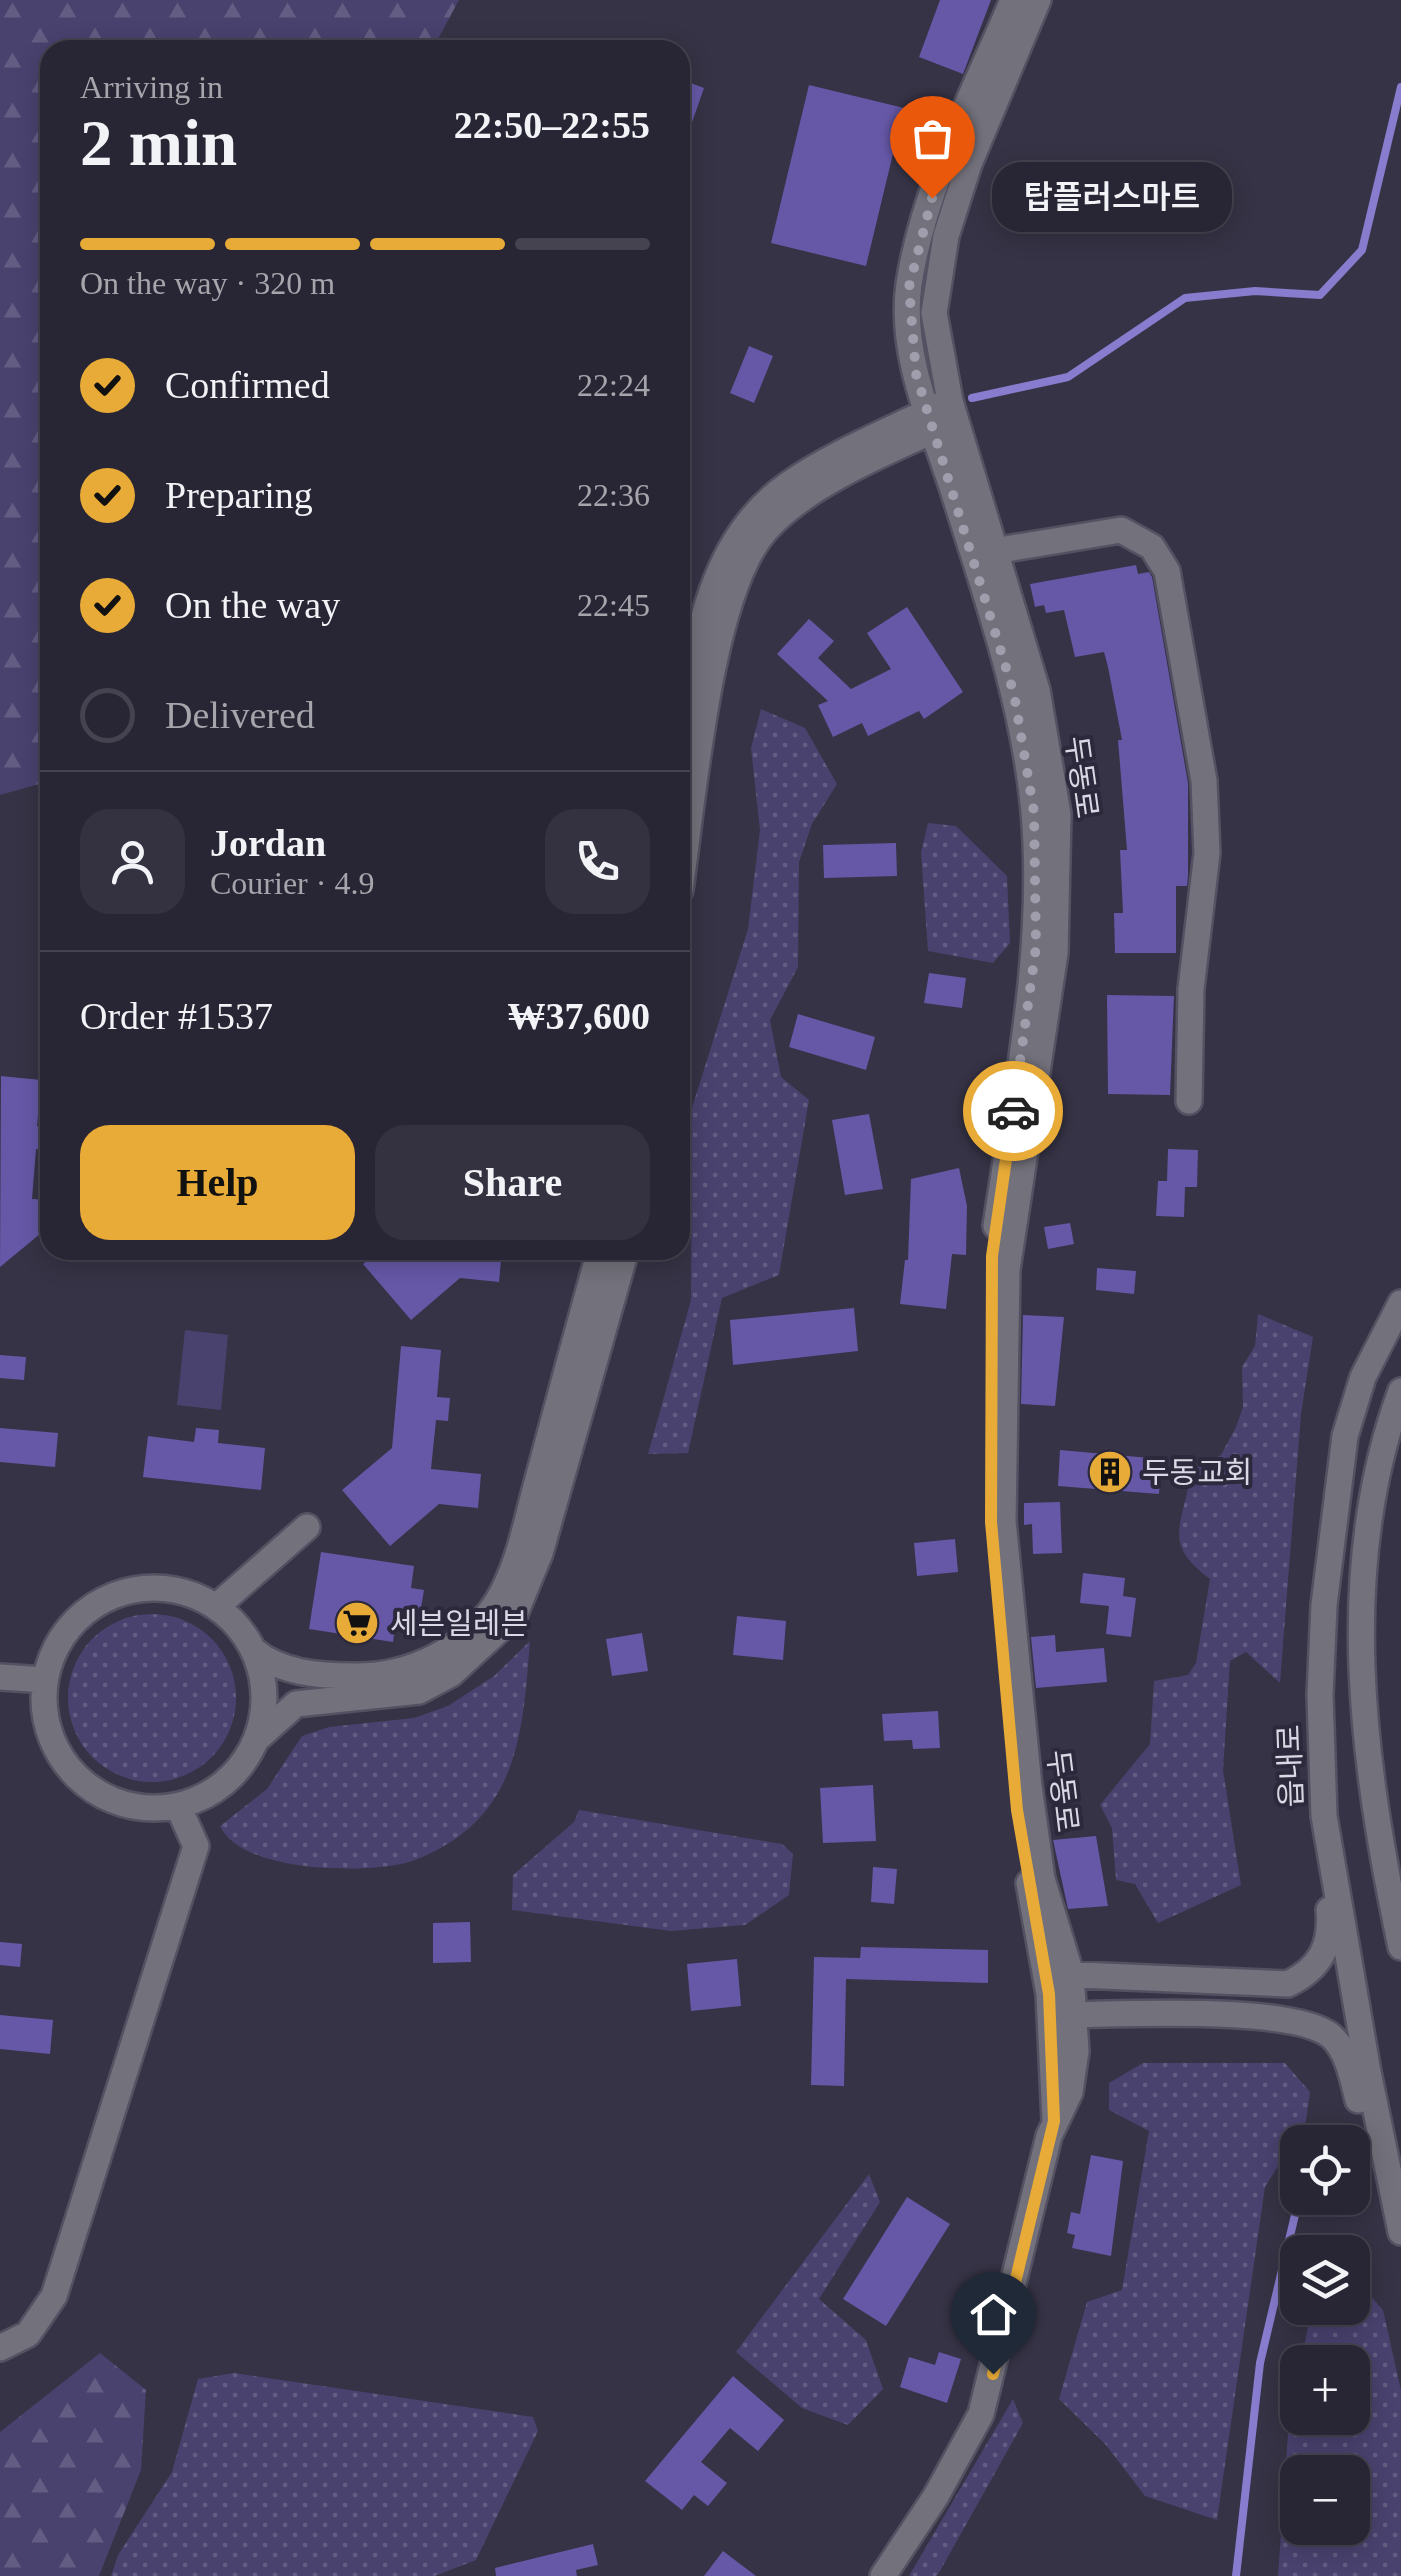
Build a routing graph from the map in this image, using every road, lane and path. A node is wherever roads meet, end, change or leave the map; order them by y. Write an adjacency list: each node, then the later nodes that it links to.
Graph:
1 (1013, 0): 3 (street, 두동로)
2 (1038, 0): 3 (street, 두동로)
3 (942, 416): 4 (street, 두동로); 5 (street); 6 (street)
4 (984, 553): 7 (street); 20 (street, 두동로); 22 (street, 두동로)
5 (690, 698)
6 (690, 824)
7 (1189, 1101)
8 (597, 1260): 14 (street)
9 (623, 1260): 17 (street)
10 (1401, 1304): 19 (street, 읍내로)
11 (1401, 1391): 21 (street)
12 (307, 1527): 13 (street)
13 (216, 1607): 14 (street); 16 (street)
14 (253, 1650): 17 (street)
15 (0, 1677): 16 (street)
16 (45, 1680): 18 (street)
17 (258, 1738): 18 (street)
18 (178, 1806): 30 (street)
19 (1324, 1816): 23 (street); 28 (street, 읍내로)
20 (1063, 1945): 22 (street, 두동로); 23 (street)
21 (1401, 1947)
22 (1059, 1974): 23 (street); 24 (street, 두동로)
23 (1102, 1976)
24 (1062, 2015): 25 (street); 26 (street, 두동로); 27 (street, 두동로)
25 (1114, 2015): 26 (street); 29 (street)
26 (1076, 2050): 27 (street, 두동로)
27 (1054, 2121): 31 (street, 두동로)
28 (1401, 2232)
29 (1401, 2242)
30 (0, 2348)
31 (883, 2576)

